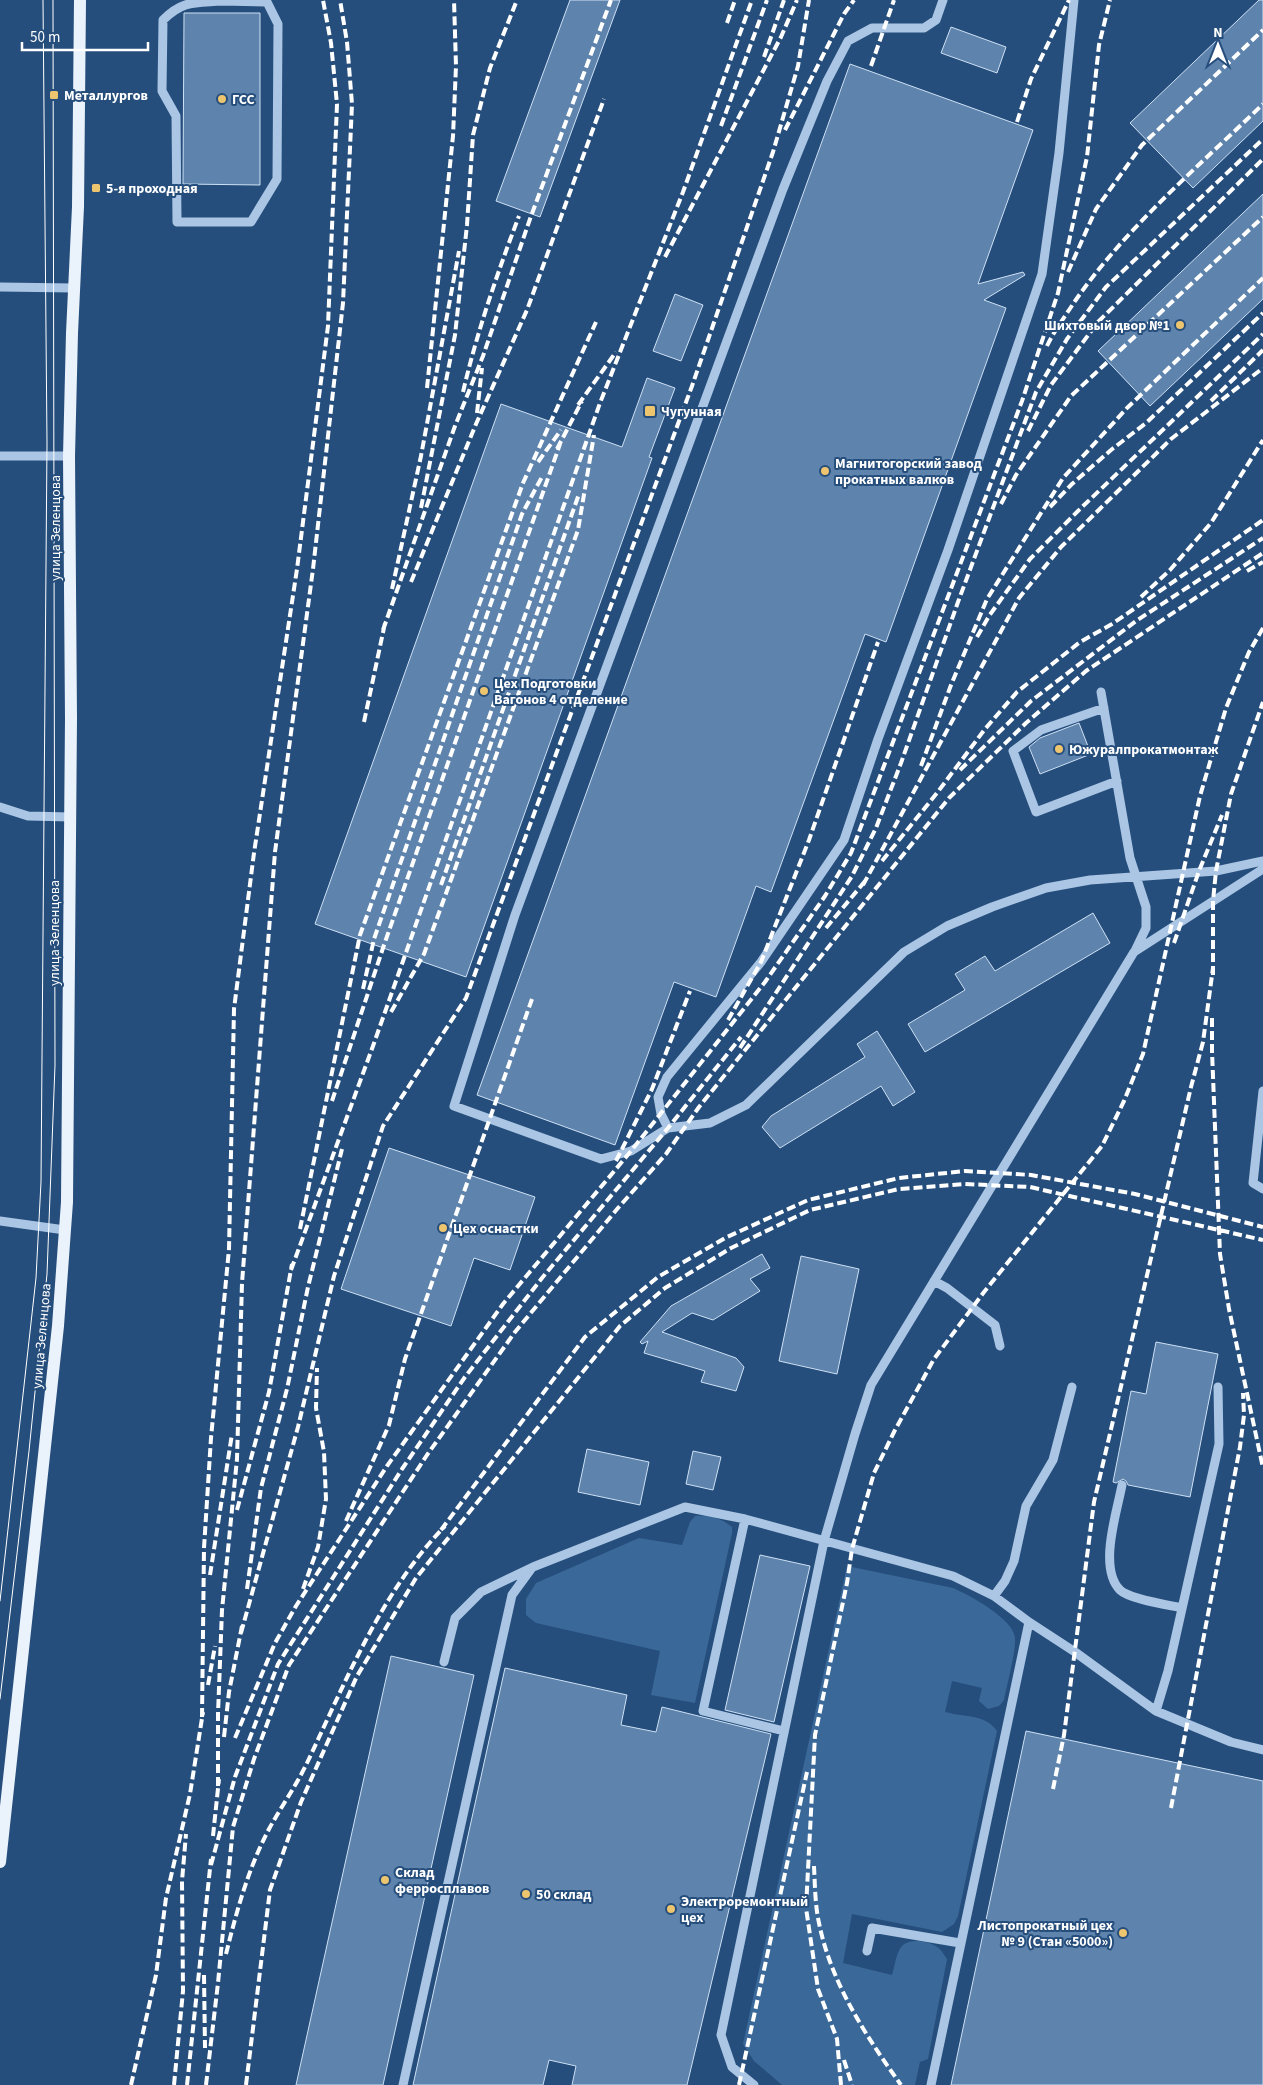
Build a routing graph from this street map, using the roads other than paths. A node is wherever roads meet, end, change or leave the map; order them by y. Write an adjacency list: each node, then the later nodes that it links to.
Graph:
1 (80, 0): 6 (main road, улица Зеленцова)
2 (222, 0): 2 (lane)
3 (943, 0): 19 (lane)
4 (1074, 0): 19 (lane)
5 (0, 287): 6 (lane)
6 (74, 288): 8 (main road, улица Зеленцова)
7 (0, 456): 8 (lane)
8 (69, 456): 13 (main road, улица Зеленцова)
9 (1101, 692): 10 (lane)
10 (1104, 708): 11 (lane); 11 (lane)
11 (1117, 781): 16 (lane)
12 (0, 807): 13 (lane)
13 (70, 817): 22 (main road, улица Зеленцова)
14 (1263, 862): 16 (lane)
15 (1263, 869): 17 (lane)
16 (1135, 876): 17 (lane); 19 (lane)
17 (1134, 952): 23 (lane)
18 (1263, 1091): 20 (lane)
19 (668, 1128)
20 (1263, 1189)
21 (0, 1221): 22 (lane)
22 (65, 1230): 38 (main road, улица Зеленцова)
23 (934, 1281): 24 (lane); 29 (lane)
24 (1000, 1346)
25 (1072, 1387): 31 (lane)
26 (1218, 1387): 32 (lane)
27 (1122, 1486): 32 (lane)
28 (745, 1519): 29 (lane); 30 (lane); 36 (lane)
29 (824, 1541): 31 (lane); 36 (lane)
30 (533, 1567): 34 (lane); 41 (lane)
31 (994, 1596): 33 (lane)
32 (1182, 1608): 35 (lane)
33 (1029, 1622): 35 (lane); 39 (lane)
34 (444, 1662)
35 (1156, 1711): 37 (lane)
36 (784, 1731): 42 (lane)
37 (1263, 1750)
38 (0, 1862)
39 (960, 1943): 40 (lane); 43 (lane)
40 (867, 1951)
41 (403, 2085)
42 (754, 2085)
43 (931, 2085)

